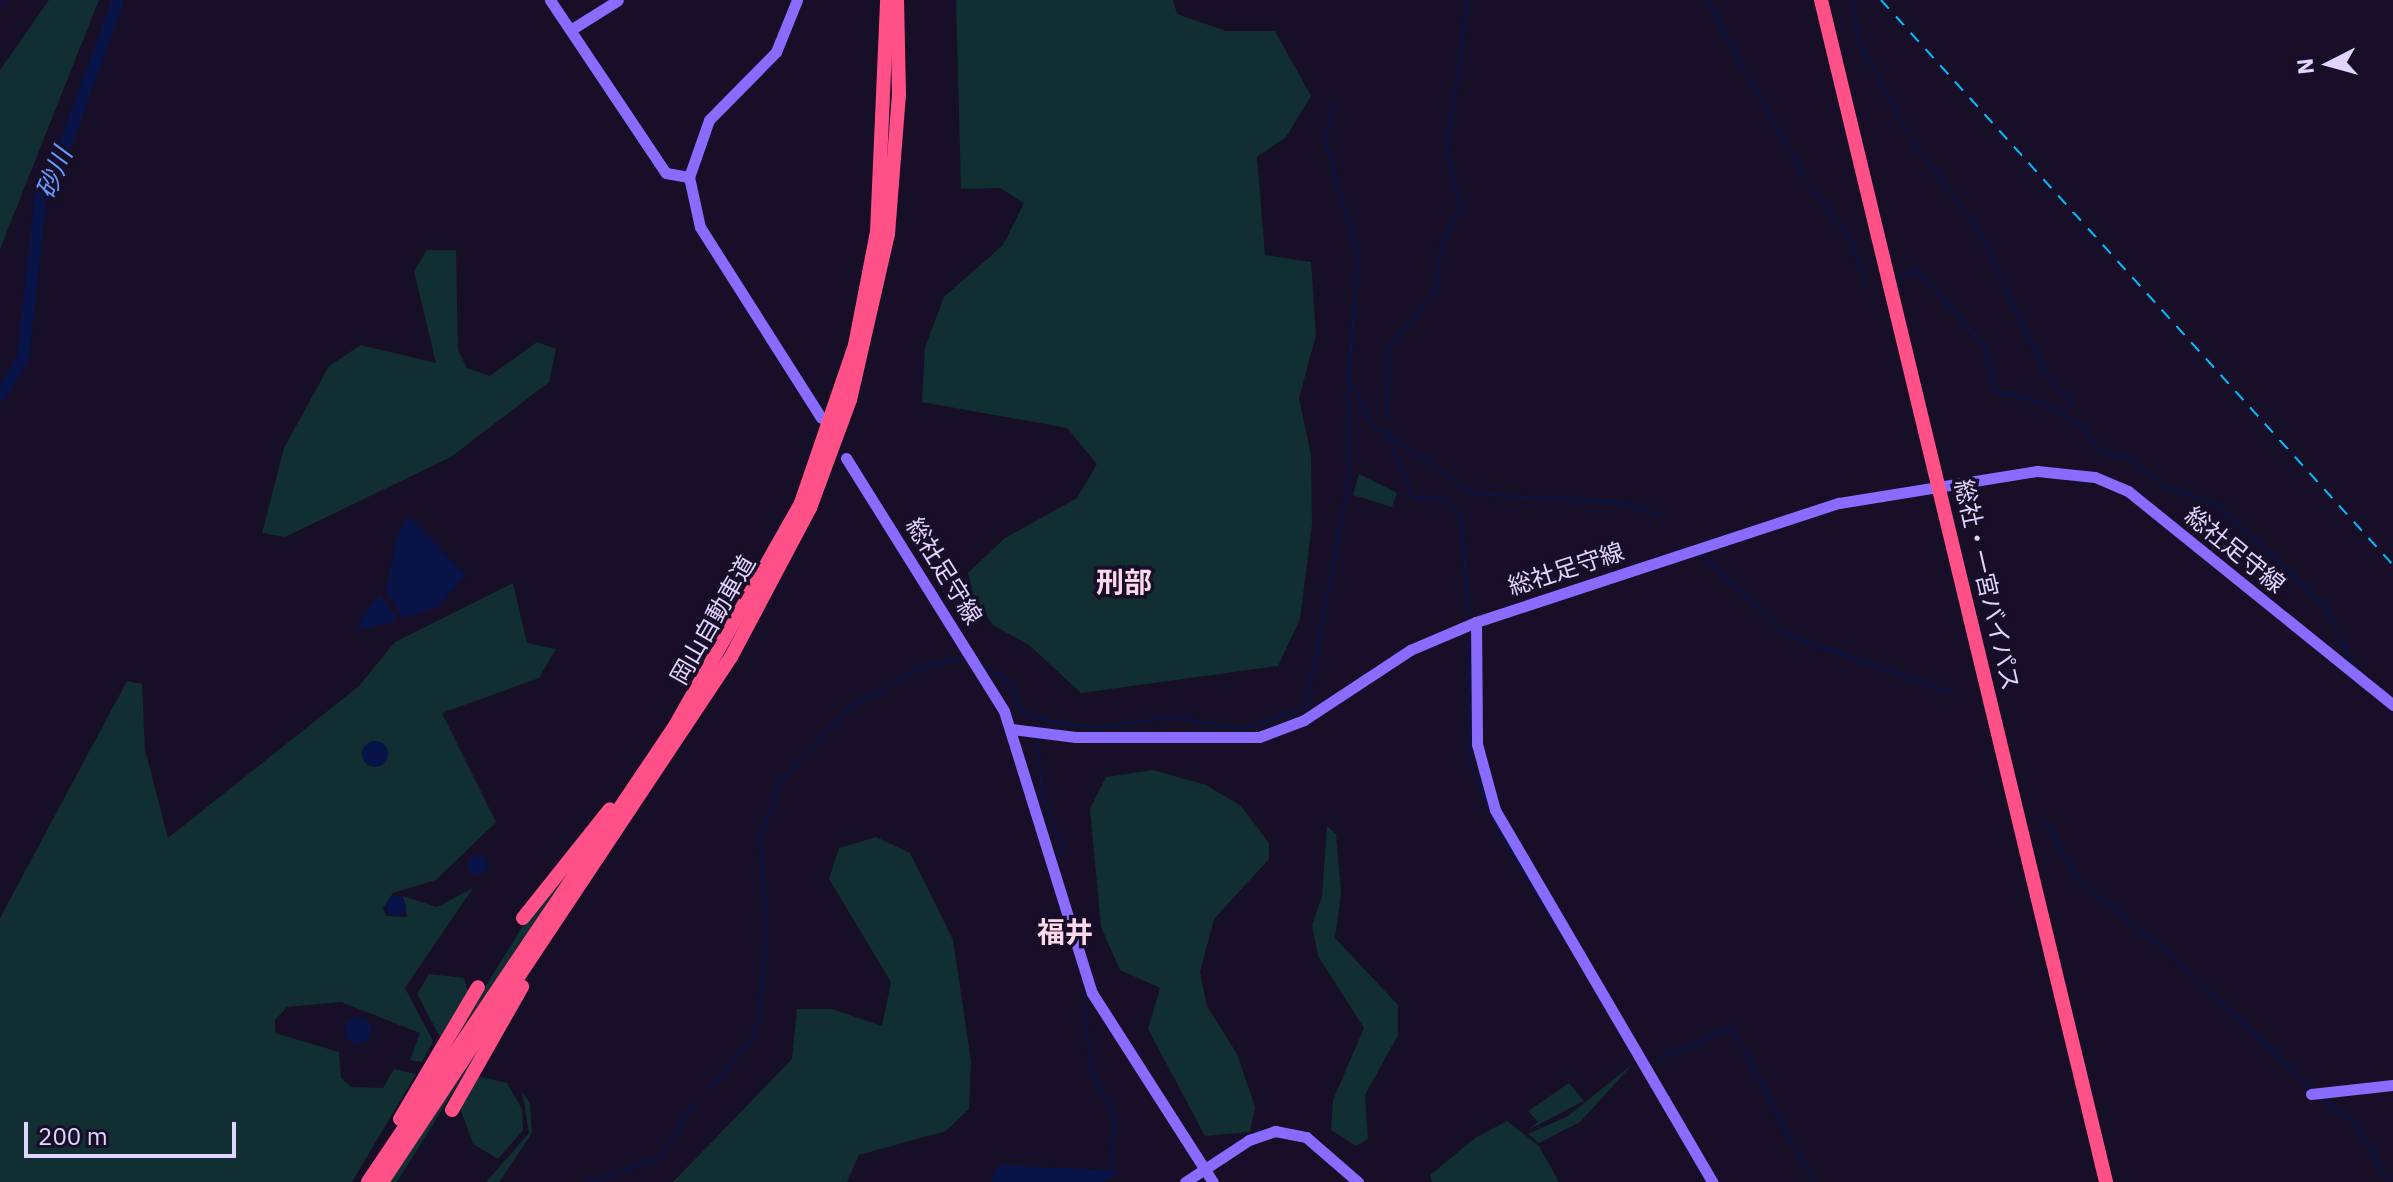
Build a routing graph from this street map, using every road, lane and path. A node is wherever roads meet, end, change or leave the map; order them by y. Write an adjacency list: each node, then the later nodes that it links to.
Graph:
1 (550, 0): 7 (main road)
2 (618, 0): 7 (main road)
3 (797, 0): 8 (main road)
4 (887, 0): 12 (highway, 岡山自動車道)
5 (897, 0): 12 (highway, 岡山自動車道)
6 (1821, 0): 11 (highway, 総社・一宮バイパス)
7 (572, 29): 8 (main road)
8 (689, 177): 9 (main road)
9 (821, 418)
10 (846, 458): 16 (main road, 総社足守線)
11 (1940, 485): 13 (main road, 総社足守線); 15 (main road, 総社足守線); 31 (highway, 総社・一宮バイパス)
12 (756, 605): 14 (highway, 岡山自動車道)
13 (1476, 622): 16 (main road, 総社足守線); 30 (main road)
14 (727, 653): 17 (highway, 岡山自動車道); 18 (highway, 岡山自動車道)
15 (2393, 705)
16 (1011, 729): 24 (main road)
17 (635, 785): 19 (highway); 25 (highway, 岡山自動車道)
18 (595, 863): 23 (highway); 26 (highway, 岡山自動車道)
19 (523, 918)
20 (478, 987): 25 (highway)
21 (2393, 1085): 22 (main road)
22 (2314, 1092)
23 (452, 1110)
24 (1204, 1169): 27 (main road); 28 (main road); 29 (main road)
25 (366, 1182)
26 (382, 1182)
27 (1185, 1182)
28 (1213, 1182)
29 (1358, 1182)
30 (1712, 1182)
31 (2106, 1182)

